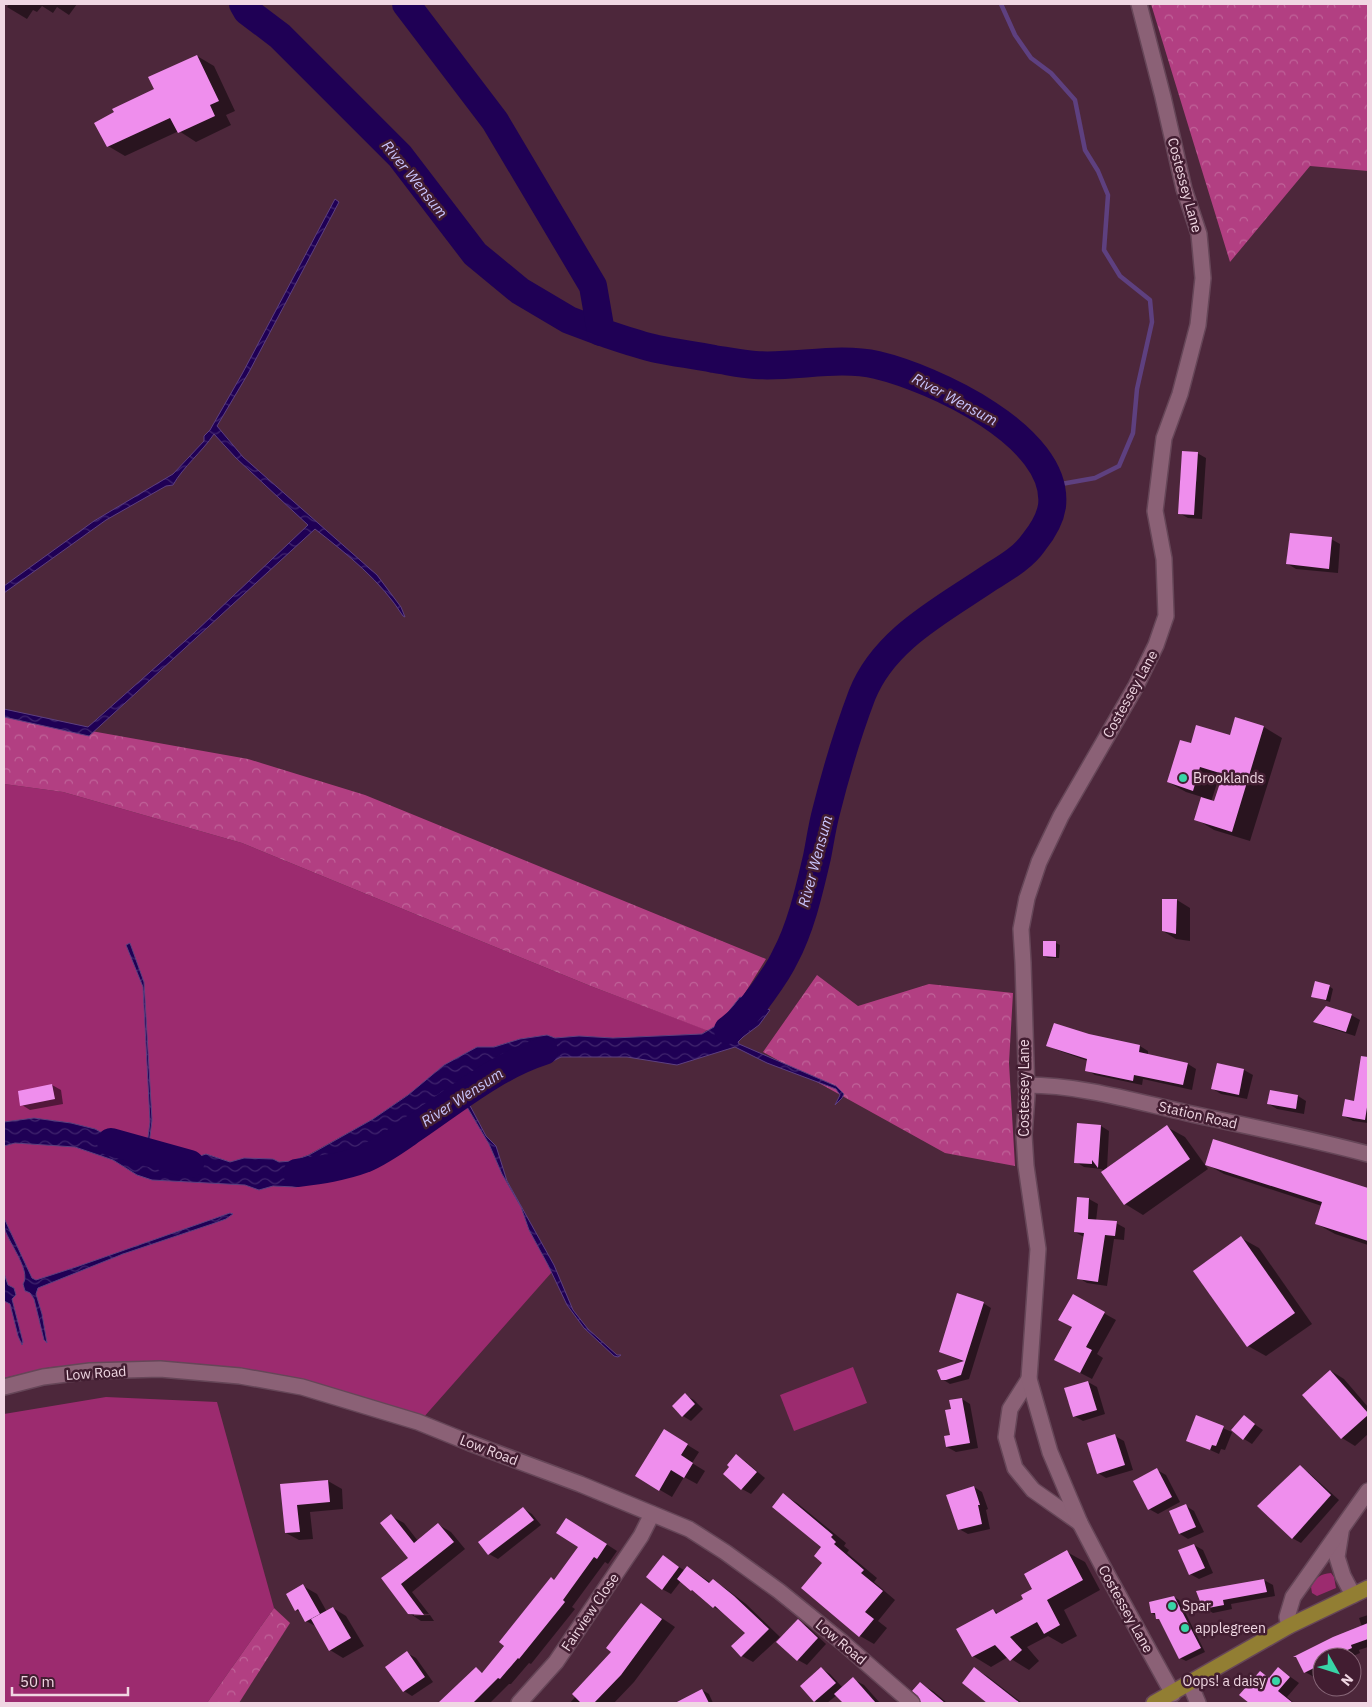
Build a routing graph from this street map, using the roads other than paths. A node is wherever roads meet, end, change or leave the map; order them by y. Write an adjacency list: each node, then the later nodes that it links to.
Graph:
1 (1139, 4): 2 (street, Costessey Lane)
2 (1026, 1085): 3 (street, Station Road); 4 (street, Costessey Lane)
3 (1368, 1154)
4 (1029, 1379): 8 (street, Costessey Lane); 8 (street, Costessey Lane)
5 (4, 1387): 7 (street, Low Road)
6 (1368, 1491): 9 (street)
7 (652, 1514): 17 (street, Fairview Close); 18 (street, Low Road)
8 (1080, 1523): 16 (street, Costessey Lane)
9 (1341, 1531): 10 (street); 11 (street)
10 (1340, 1565): 11 (street); 13 (street)
11 (1311, 1571): 14 (street)
12 (1368, 1588): 13 (main road)
13 (1352, 1595): 14 (main road)
14 (1289, 1626): 15 (main road)
15 (1190, 1684): 16 (main road); 20 (street)
16 (1172, 1694): 19 (main road)
17 (519, 1703)
18 (912, 1703)
19 (1154, 1703)
20 (1198, 1703)

